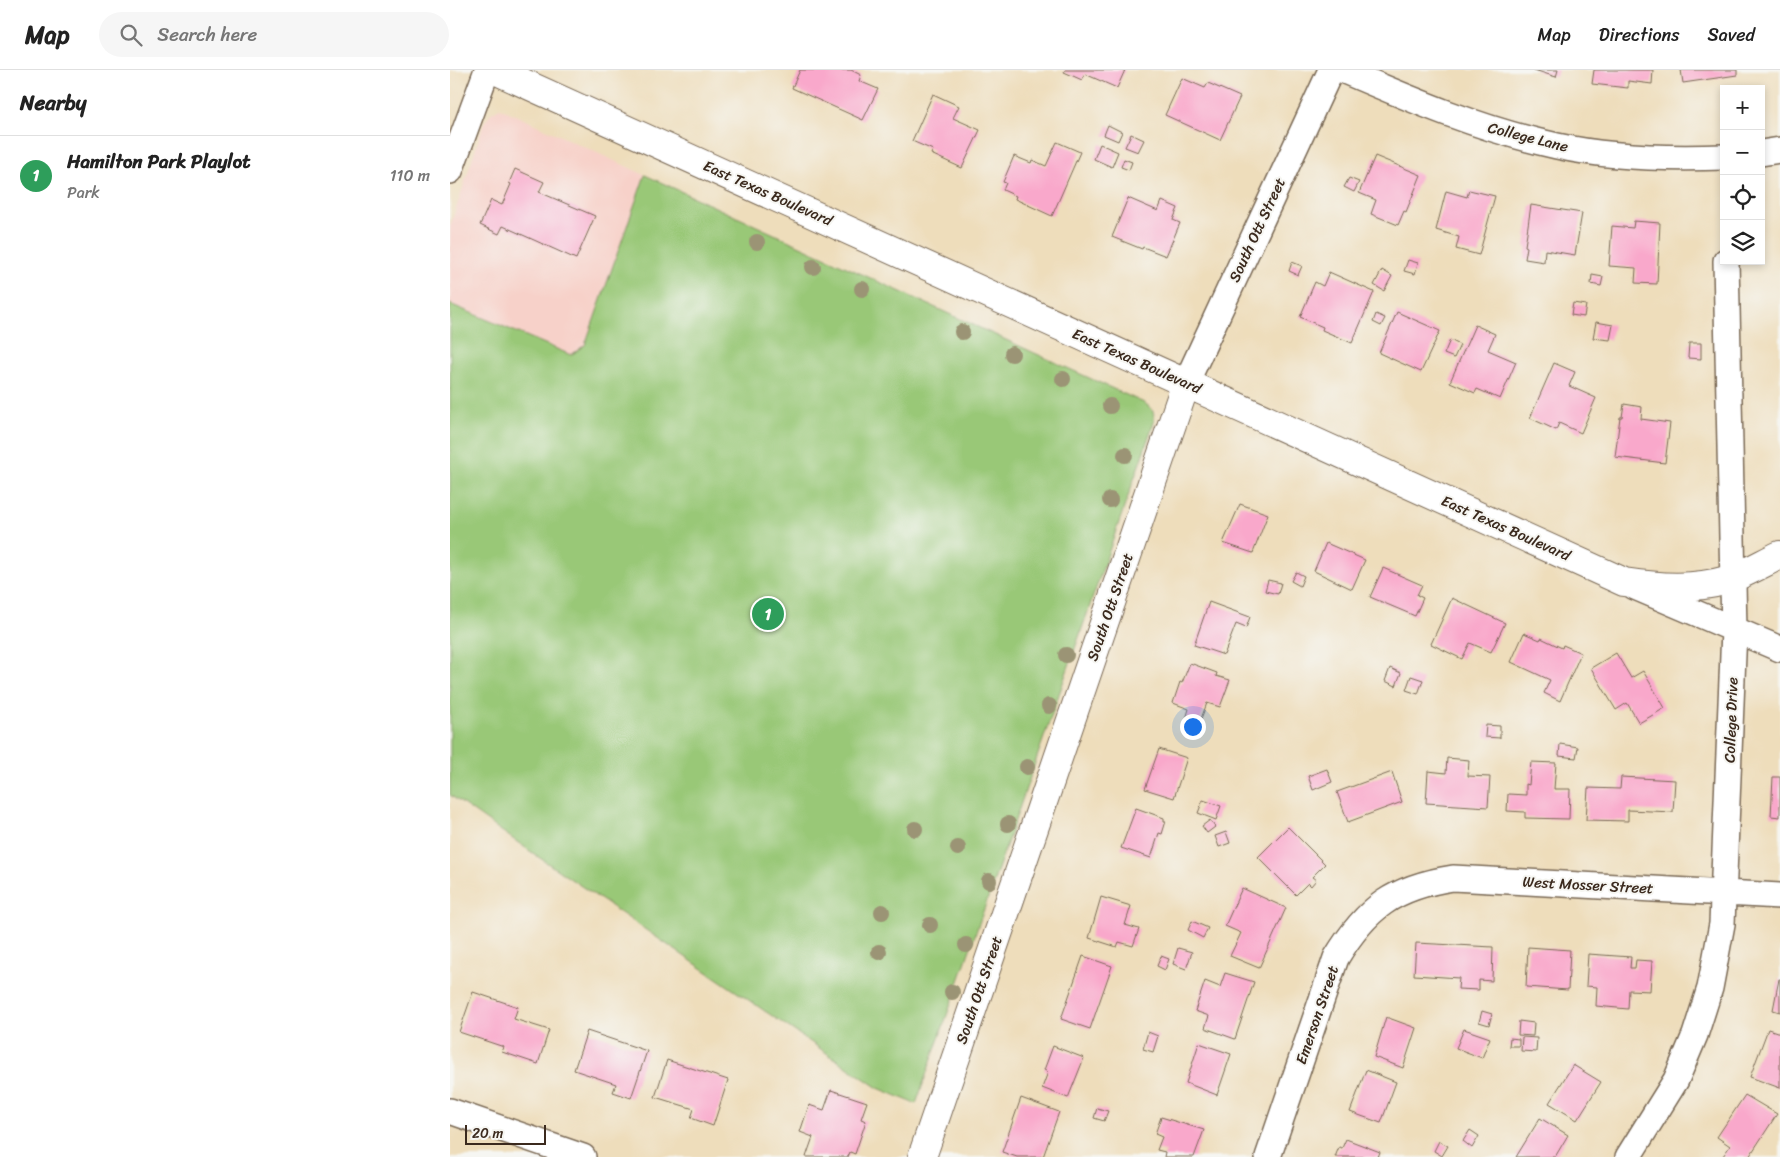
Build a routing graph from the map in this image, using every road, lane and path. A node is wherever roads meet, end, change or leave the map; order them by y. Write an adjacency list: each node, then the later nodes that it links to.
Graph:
1 (487, 70): 8 (street)
2 (495, 70): 10 (street, East Texas Boulevard)
3 (1331, 70): 10 (street, South Ott Street)
4 (1342, 70): 7 (street, College Lane)
5 (1780, 150): 6 (street)
6 (1765, 152)
7 (1720, 157)
8 (450, 171)
9 (1726, 265): 12 (street, College Drive)
10 (1186, 383): 13 (street, East Texas Boulevard); 22 (street, South Ott Street)
11 (1780, 555): 12 (street)
12 (1733, 578): 13 (street); 14 (street, College Drive)
13 (1624, 582): 14 (street, East Texas Boulevard)
14 (1734, 630): 15 (street, East Texas Boulevard); 16 (street, College Drive)
15 (1780, 649)
16 (1724, 892): 17 (street, West Mosser Street); 18 (street, West Mosser Street); 24 (street, College Drive)
17 (1398, 893): 23 (street, Emerson Street)
18 (1780, 896)
19 (450, 1111): 20 (street)
20 (520, 1147): 21 (street)
21 (583, 1157)
22 (922, 1157)
23 (1268, 1157)
24 (1628, 1157)

